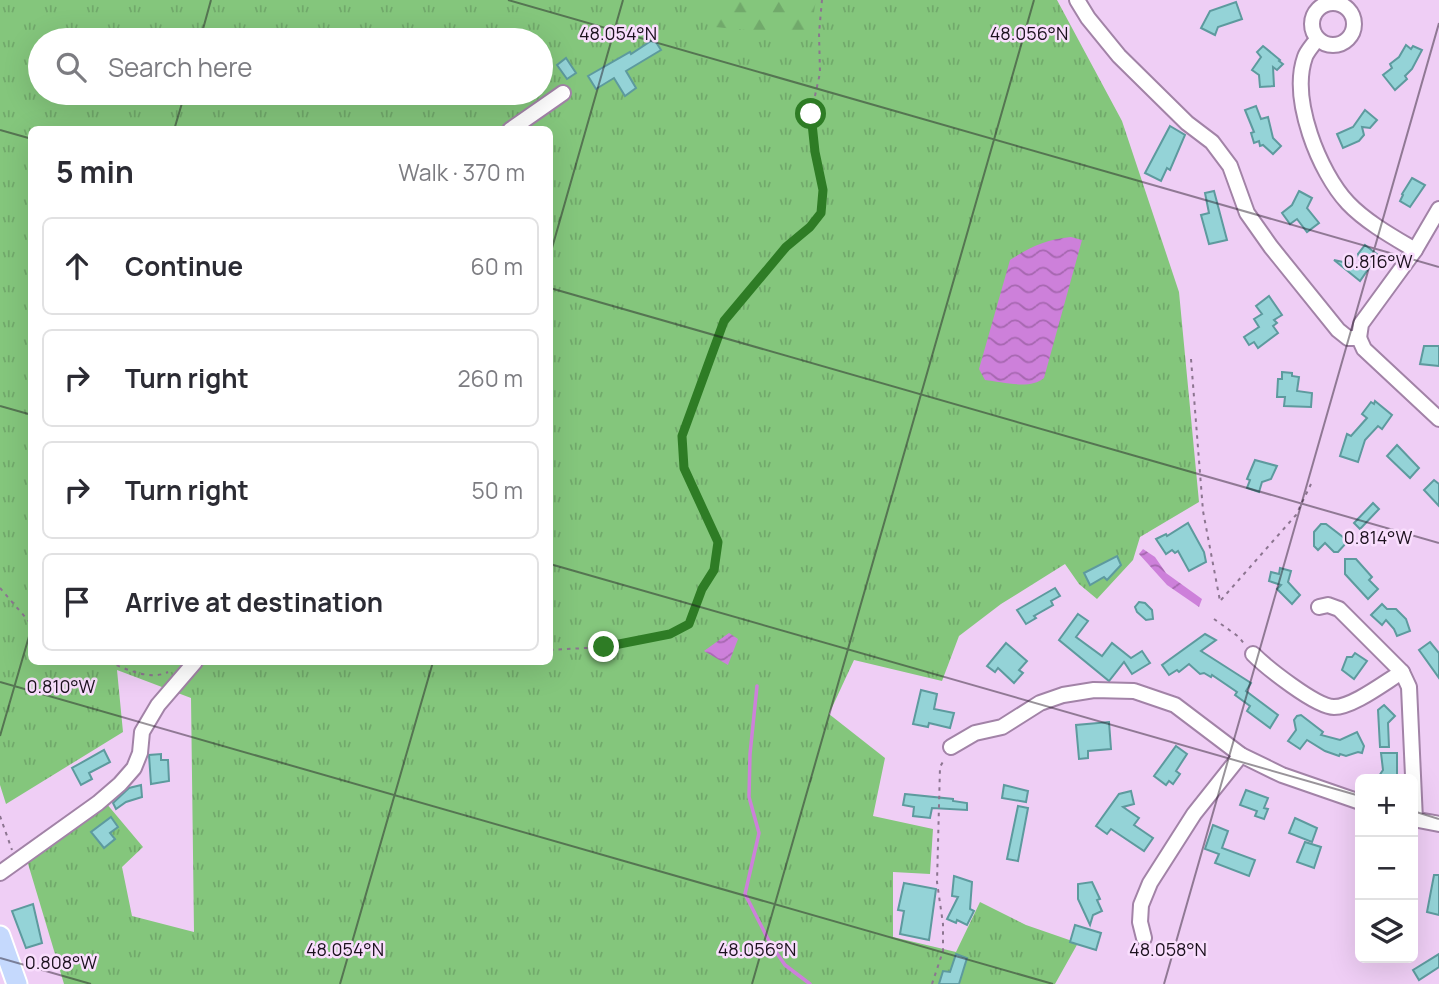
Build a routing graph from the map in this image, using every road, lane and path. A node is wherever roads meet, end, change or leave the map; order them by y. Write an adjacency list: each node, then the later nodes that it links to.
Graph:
1 (822, 0): 18 (path)
2 (1077, 0): 10 (street)
3 (1317, 39): 9 (street)
4 (563, 93): 5 (street)
5 (553, 100)
6 (546, 105): 7 (street)
7 (516, 126)
8 (1439, 209): 9 (street)
9 (1415, 250): 10 (street)
10 (1359, 338): 12 (street)
11 (1191, 359): 13 (path)
12 (1439, 419)
13 (1311, 484)
14 (0, 587): 17 (path)
15 (1319, 607): 23 (street)
16 (1214, 619): 19 (path)
17 (28, 620)
18 (553, 650)
19 (1253, 654): 23 (street)
20 (116, 665): 22 (path)
21 (192, 665): 31 (street)
22 (173, 668)
23 (1402, 672): 26 (street)
24 (951, 747): 25 (street); 36 (path)
25 (1241, 755): 27 (street); 34 (street)
26 (1412, 774)
27 (1355, 800)
28 (0, 816): 31 (path)
29 (1418, 821): 30 (street)
30 (1439, 824)
31 (16, 861): 32 (street)
32 (0, 873)
33 (0, 936): 35 (main road)
34 (1144, 938)
35 (17, 984)
36 (932, 984)

